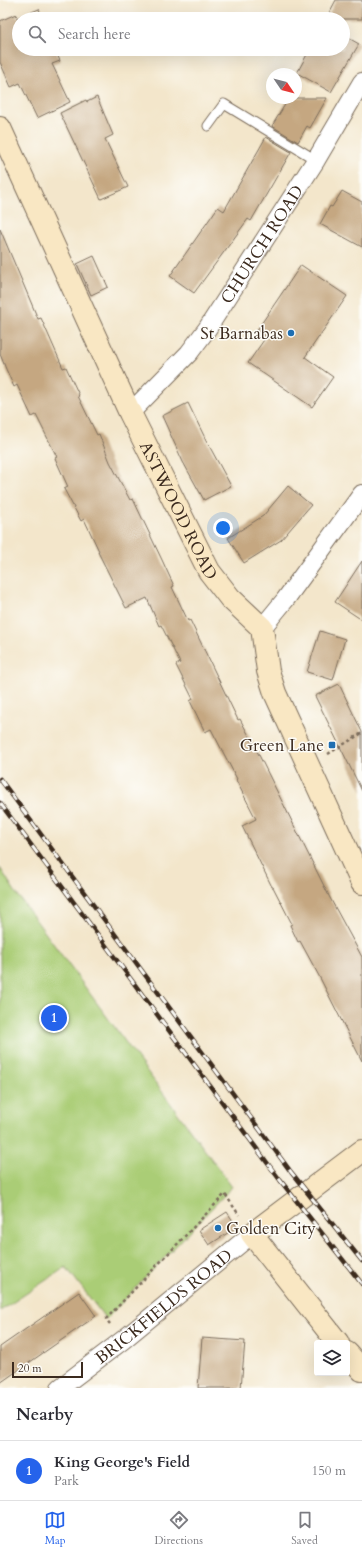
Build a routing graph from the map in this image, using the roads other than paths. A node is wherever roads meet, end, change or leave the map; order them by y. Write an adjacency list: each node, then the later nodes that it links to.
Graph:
1 (362, 82): 4 (street, CHURCH ROAD)
2 (208, 126): 4 (lane)
3 (0, 128): 5 (main road, ASTWOOD ROAD)
4 (316, 160): 5 (street, CHURCH ROAD)
5 (130, 413): 7 (main road, ASTWOOD ROAD)
6 (362, 494): 7 (street)
7 (262, 628): 8 (main road)
8 (362, 883)
9 (362, 1151): 10 (main road, BRICKFIELDS ROAD)
10 (252, 1234): 11 (main road); 14 (street, BRICKFIELDS ROAD)
11 (336, 1340)
12 (350, 1356): 13 (main road)
13 (362, 1370)
14 (68, 1386)

